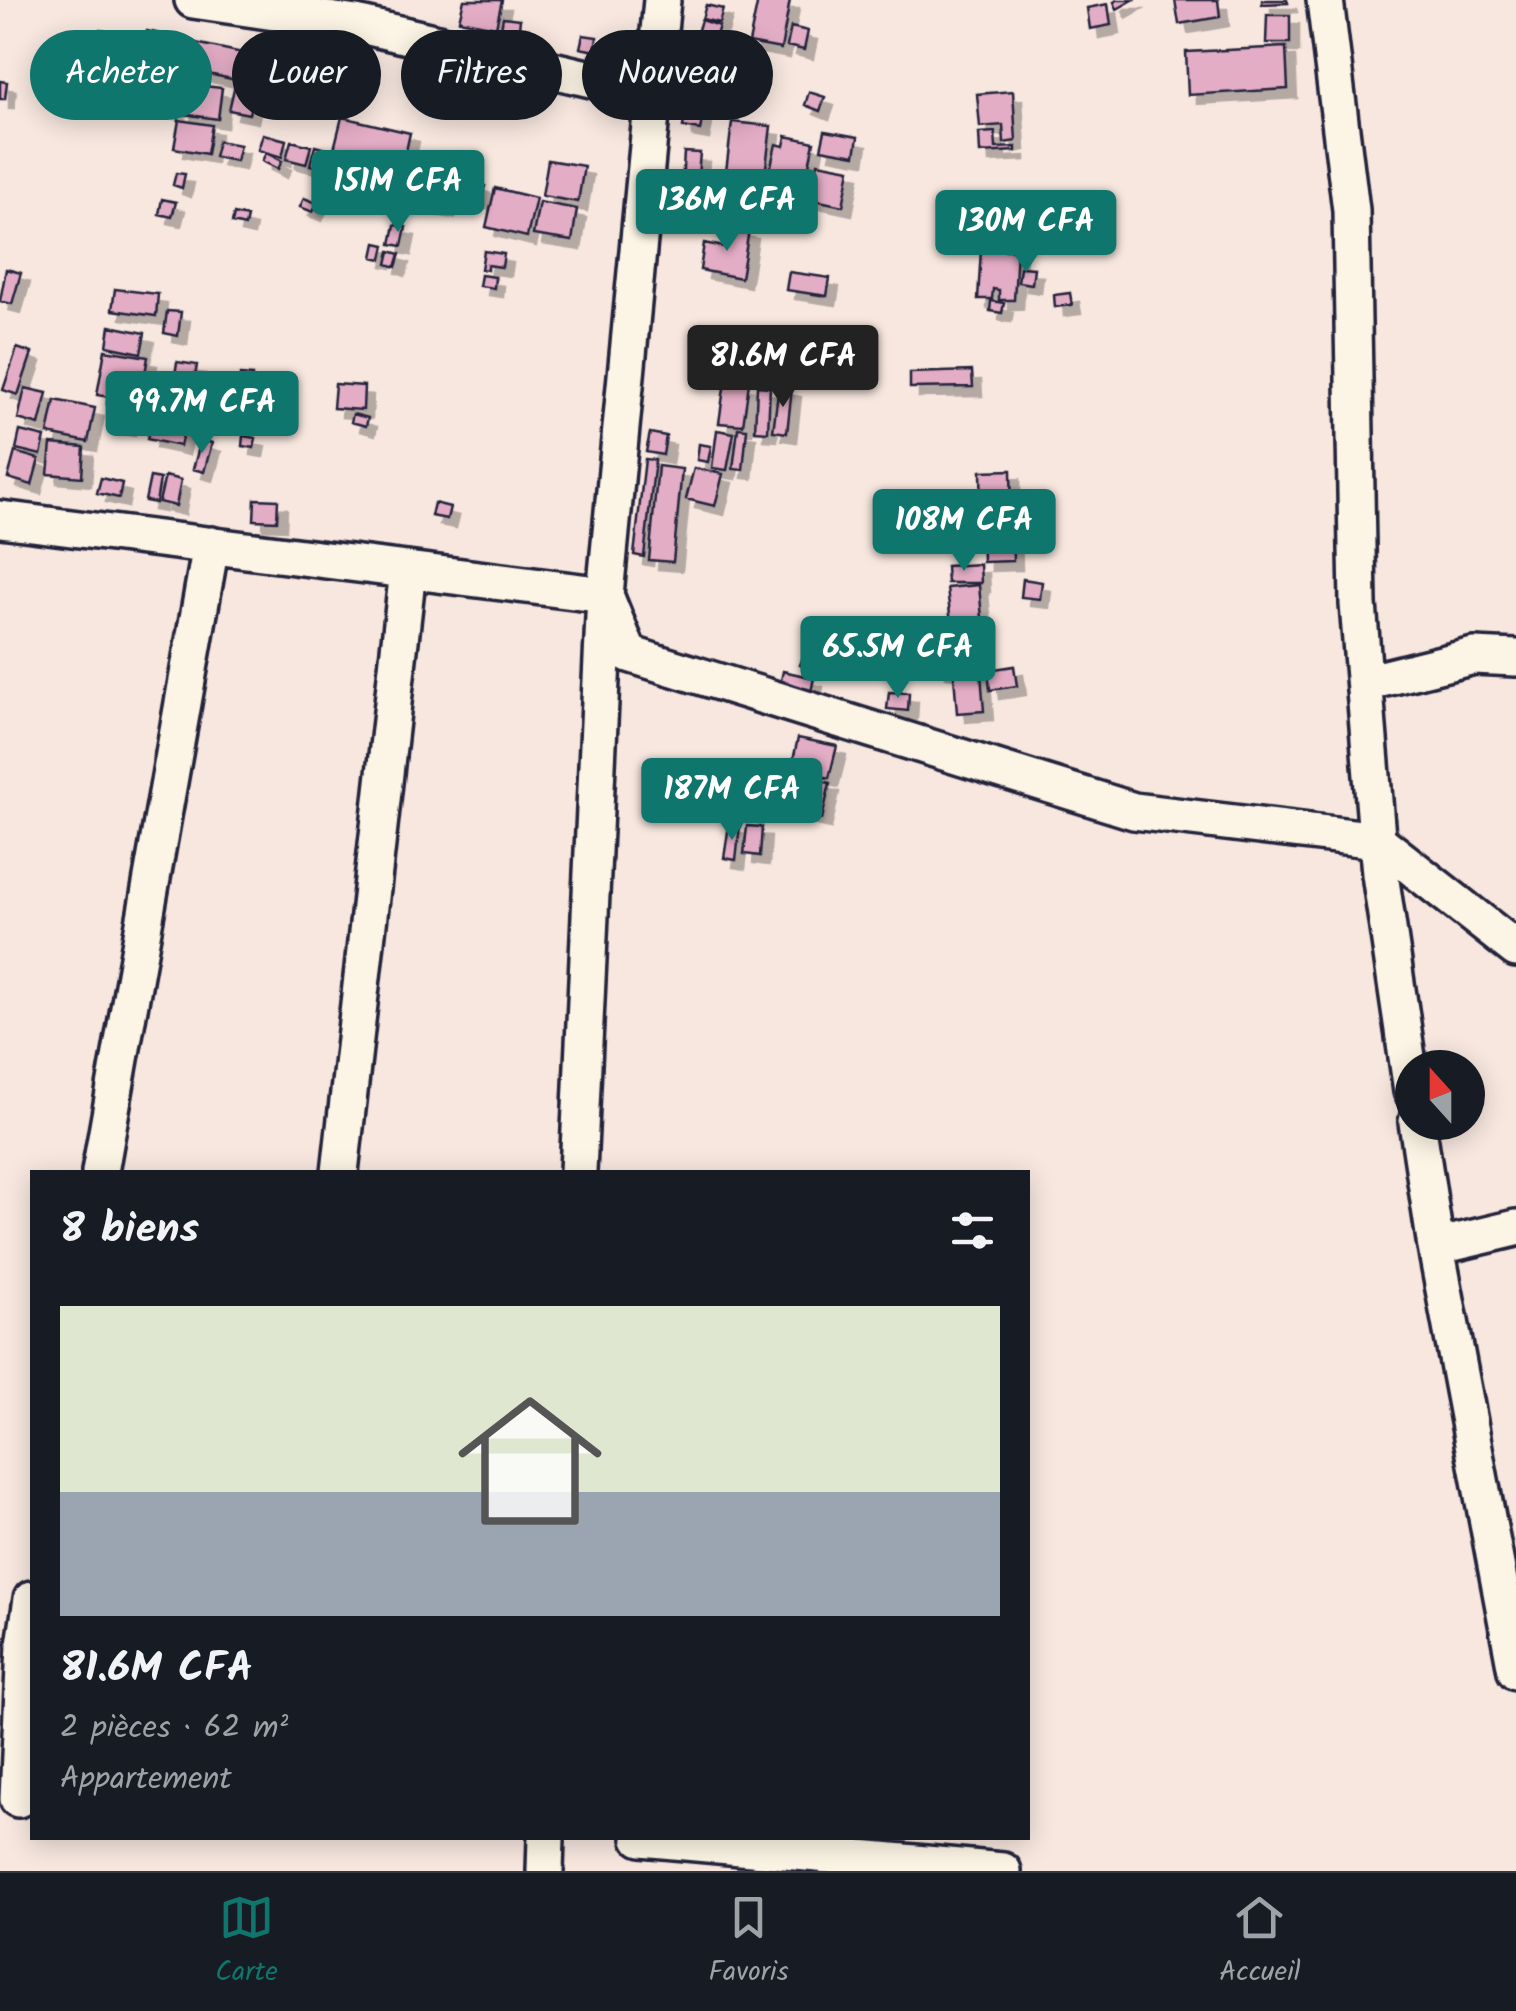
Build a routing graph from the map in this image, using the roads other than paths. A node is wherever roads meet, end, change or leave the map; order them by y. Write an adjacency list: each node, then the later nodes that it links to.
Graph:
1 (193, 0): 4 (street)
2 (662, 0): 5 (street)
3 (1325, 0): 13 (street)
4 (358, 12): 6 (street)
5 (658, 30)
6 (582, 74)
7 (649, 120): 11 (street)
8 (0, 518): 9 (street)
9 (211, 546): 10 (street); 18 (street)
10 (408, 570): 11 (street); 19 (street)
11 (605, 595): 14 (street); 20 (street)
12 (1516, 658): 13 (street)
13 (1365, 684): 14 (street)
14 (1377, 840): 15 (street); 16 (street)
15 (1516, 949)
16 (1406, 1050)
17 (1420, 1140): 22 (street)
18 (100, 1170)
19 (340, 1170)
20 (578, 1170)
21 (1516, 1228): 22 (street)
22 (1436, 1248): 24 (street)
23 (30, 1612): 25 (street)
24 (1516, 1672)
25 (17, 1799)
26 (546, 1840): 28 (street)
27 (663, 1840): 29 (street)
28 (545, 1871)
29 (1003, 1871)

